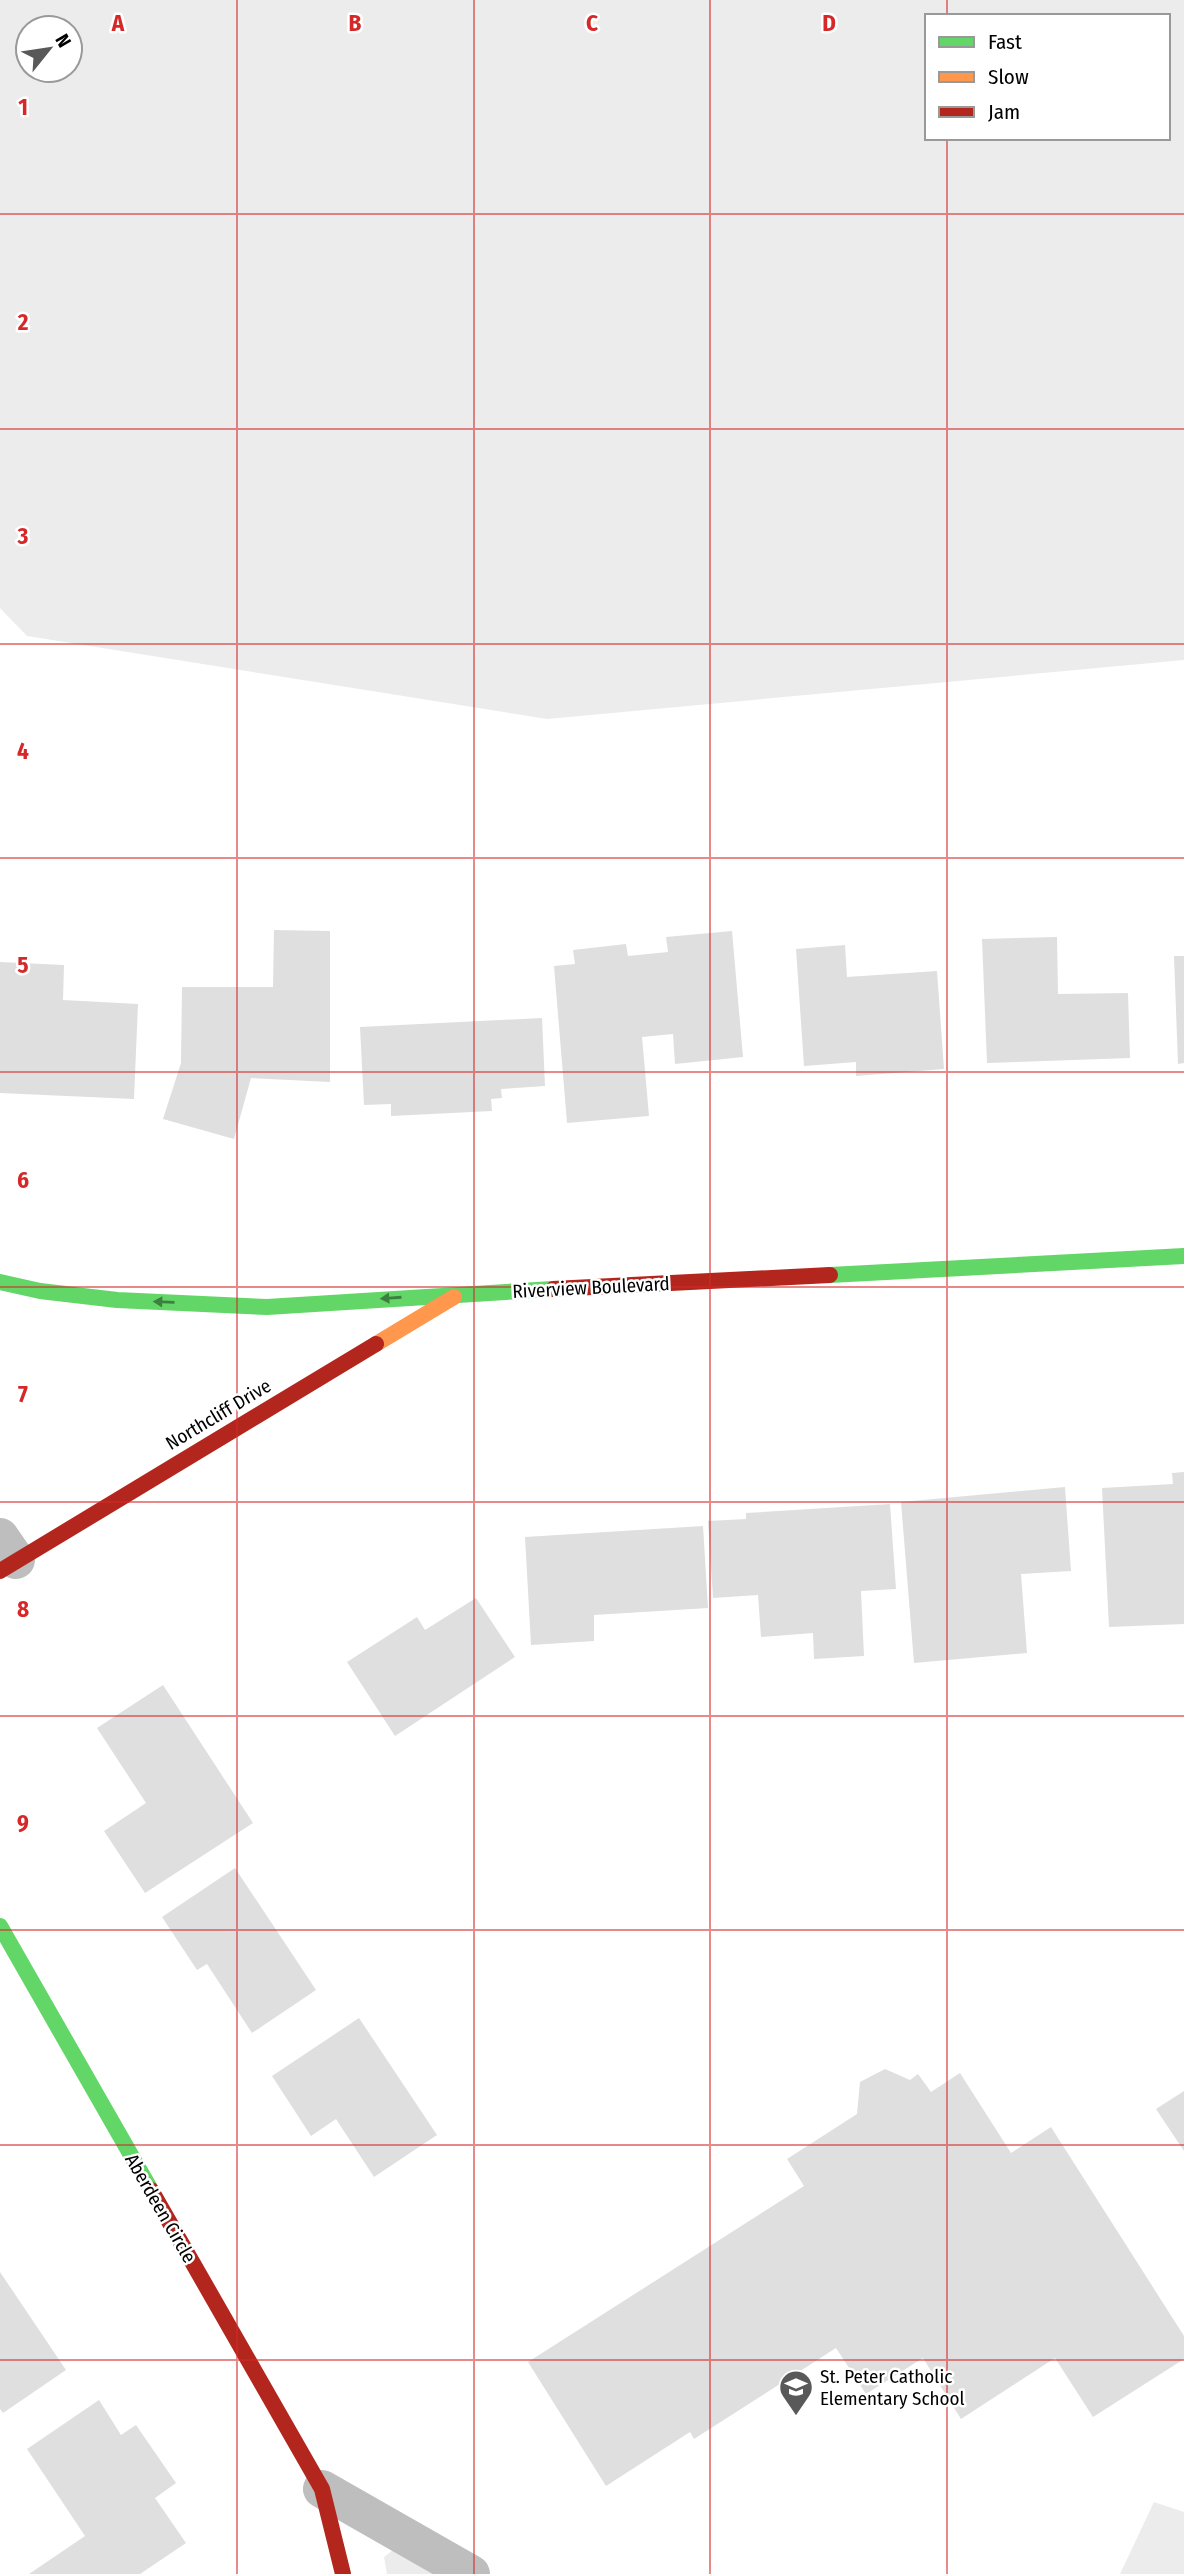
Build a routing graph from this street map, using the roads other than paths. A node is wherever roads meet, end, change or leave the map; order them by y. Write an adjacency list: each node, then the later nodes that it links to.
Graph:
1 (1184, 1256): 3 (street, Riverview Boulevard)
2 (0, 1282): 3 (street, Riverview Boulevard, one-way to 2)
3 (459, 1294): 4 (street, Northcliff Drive)
4 (5, 1556)
5 (0, 1926): 6 (street, Aberdeen Circle)
6 (322, 2489): 7 (street, Aberdeen Circle); 8 (street)
7 (343, 2574)
8 (471, 2574)

